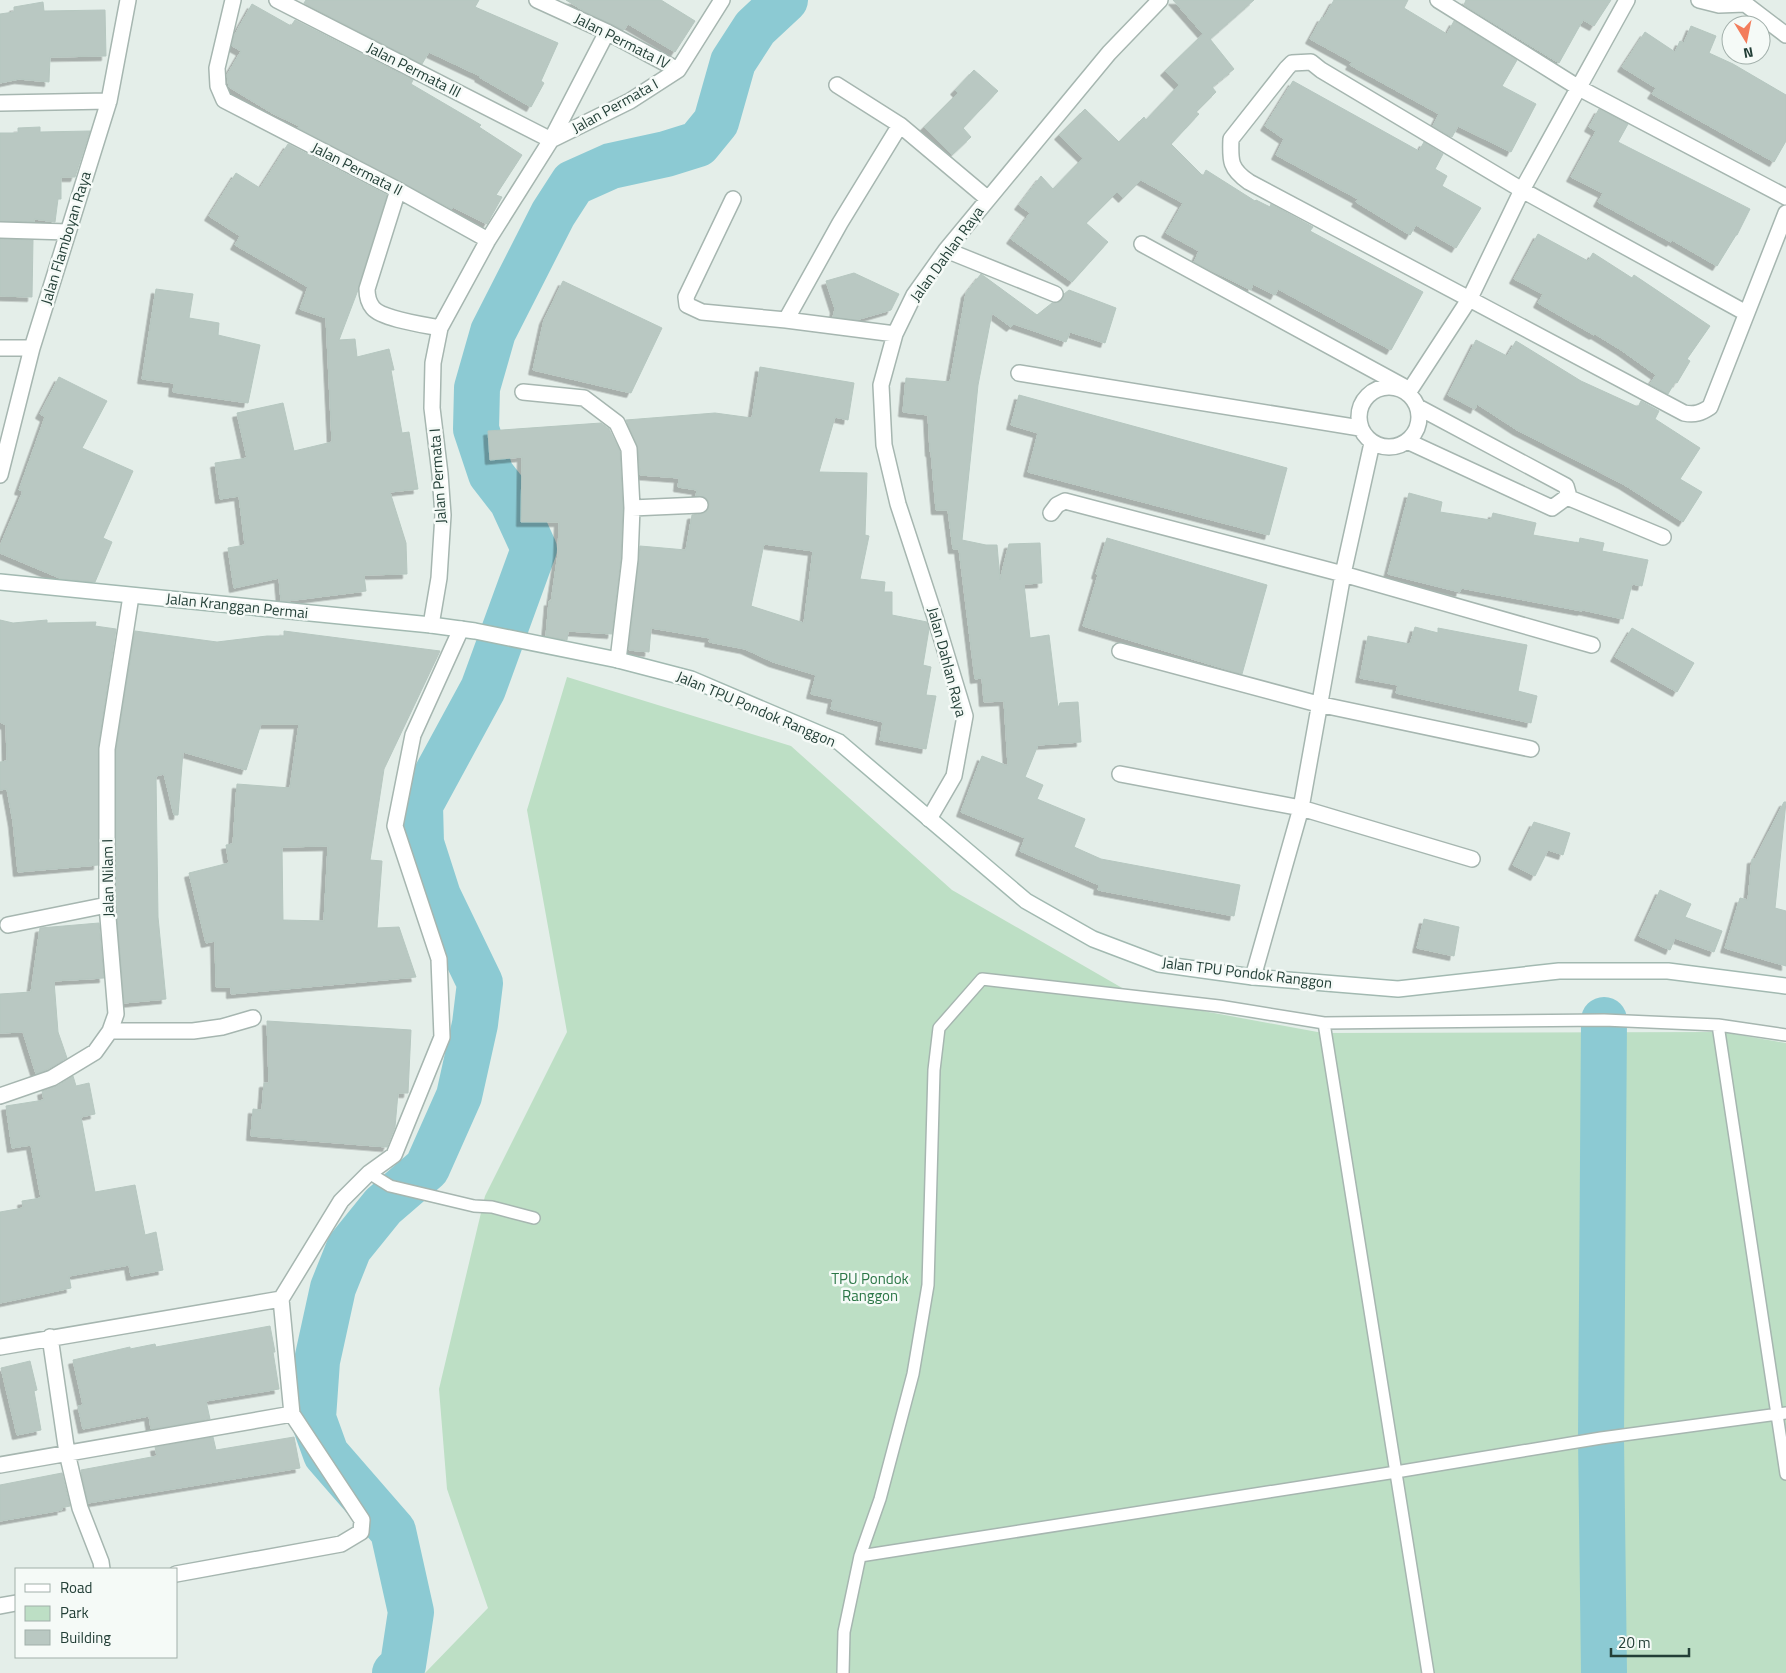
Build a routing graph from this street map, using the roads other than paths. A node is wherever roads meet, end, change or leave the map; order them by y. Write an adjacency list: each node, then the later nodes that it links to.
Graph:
1 (128, 0): 16 (street, Jalan Flamboyan Raya)
2 (233, 0): 20 (street, Jalan Permata II)
3 (277, 0): 19 (street, Jalan Permata III)
4 (537, 0): 11 (street, Jalan Permata IV)
5 (722, 0): 13 (street)
6 (1160, 0): 23 (street, Jalan Dahlan Raya)
7 (1438, 0): 15 (street)
8 (1627, 0): 15 (street)
9 (1699, 0): 10 (street)
10 (1742, 2): 12 (street)
11 (608, 32): 13 (street, Jalan Permata IV); 19 (street, Jalan Permata I)
12 (1786, 36)
13 (678, 70): 19 (street, Jalan Permata I)
14 (837, 85): 18 (street)
15 (1579, 88): 21 (street); 22 (street)
16 (109, 101): 17 (street); 27 (street, Jalan Flamboyan Raya)
17 (0, 103)
18 (900, 125): 23 (street); 34 (street)
19 (551, 140): 28 (street, Jalan Permata I)
20 (398, 190): 28 (street, Jalan Permata II); 35 (street)
21 (1522, 190): 32 (street); 32 (street); 33 (street)
22 (1786, 197)
23 (988, 199): 30 (street, Jalan Dahlan Raya)
24 (733, 200): 34 (street)
25 (1786, 212): 33 (street)
26 (0, 230): 27 (street)
27 (68, 232): 38 (street, Jalan Flamboyan Raya)
28 (488, 240): 35 (street, Jalan Permata I)
29 (1142, 244): 41 (street)
30 (946, 250): 31 (street); 36 (street, Jalan Dahlan Raya)
31 (1055, 294)
32 (1470, 298): 33 (street); 41 (street)
33 (1746, 313)
34 (786, 320): 36 (street)
35 (440, 328): 55 (street, Jalan Permata I)
36 (895, 334): 65 (street, Jalan Dahlan Raya)
37 (0, 348): 38 (street)
38 (32, 348): 46 (street, Jalan Flamboyan Raya)
39 (1020, 373): 43 (street)
40 (523, 392): 49 (street)
41 (1409, 392): 42 (street); 43 (street)
42 (1418, 407): 44 (street); 47 (street)
43 (1360, 428): 45 (street)
44 (1407, 441): 45 (street); 47 (street)
45 (1372, 443): 52 (street)
46 (0, 473)
47 (1566, 497): 51 (street)
48 (700, 505): 49 (street)
49 (632, 508): 60 (street)
50 (1051, 513): 52 (street)
51 (1663, 537)
52 (1343, 574): 57 (street); 61 (street)
53 (0, 582): 54 (street, Jalan Kranggan Permai)
54 (131, 596): 55 (street, Jalan Kranggan Permai); 67 (street, Jalan Nilam I)
55 (431, 625): 56 (street, Jalan Kranggan Permai)
56 (468, 630): 58 (street, Jalan Kranggan Permai); 77 (street)
57 (1592, 645)
58 (555, 647): 60 (street, Jalan TPU Pondok Ranggon)
59 (1120, 651): 61 (street)
60 (618, 660): 65 (street, Jalan TPU Pondok Ranggon)
61 (1318, 704): 62 (street); 64 (street)
62 (1531, 749)
63 (1120, 774): 64 (street)
64 (1301, 808): 66 (street); 69 (street)
65 (929, 819): 69 (street, Jalan TPU Pondok Ranggon)
66 (1472, 858)
67 (107, 905): 68 (street); 74 (street, Jalan Nilam I)
68 (8, 925)
69 (1253, 977): 70 (street, Jalan TPU Pondok Ranggon)
70 (1786, 986)
71 (253, 1018): 74 (street)
72 (1324, 1023): 73 (lane); 86 (lane); 88 (lane)
73 (1718, 1025): 75 (lane); 83 (lane)
74 (110, 1031): 76 (street, Jalan Nilam I)
75 (1786, 1035)
76 (0, 1096)
77 (369, 1173): 78 (lane); 79 (street)
78 (534, 1218)
79 (281, 1299): 80 (street); 82 (street)
80 (50, 1337): 81 (street); 84 (street)
81 (0, 1347)
82 (292, 1414): 84 (street); 90 (street)
83 (1782, 1414): 86 (lane); 87 (lane)
84 (67, 1453): 85 (street); 89 (street)
85 (0, 1464)
86 (1396, 1472): 88 (lane); 94 (lane)
87 (1786, 1474)
88 (860, 1556): 93 (lane)
89 (102, 1568)
90 (178, 1574)
91 (15, 1603): 92 (street)
92 (0, 1606)
93 (843, 1673)
94 (1428, 1673)

